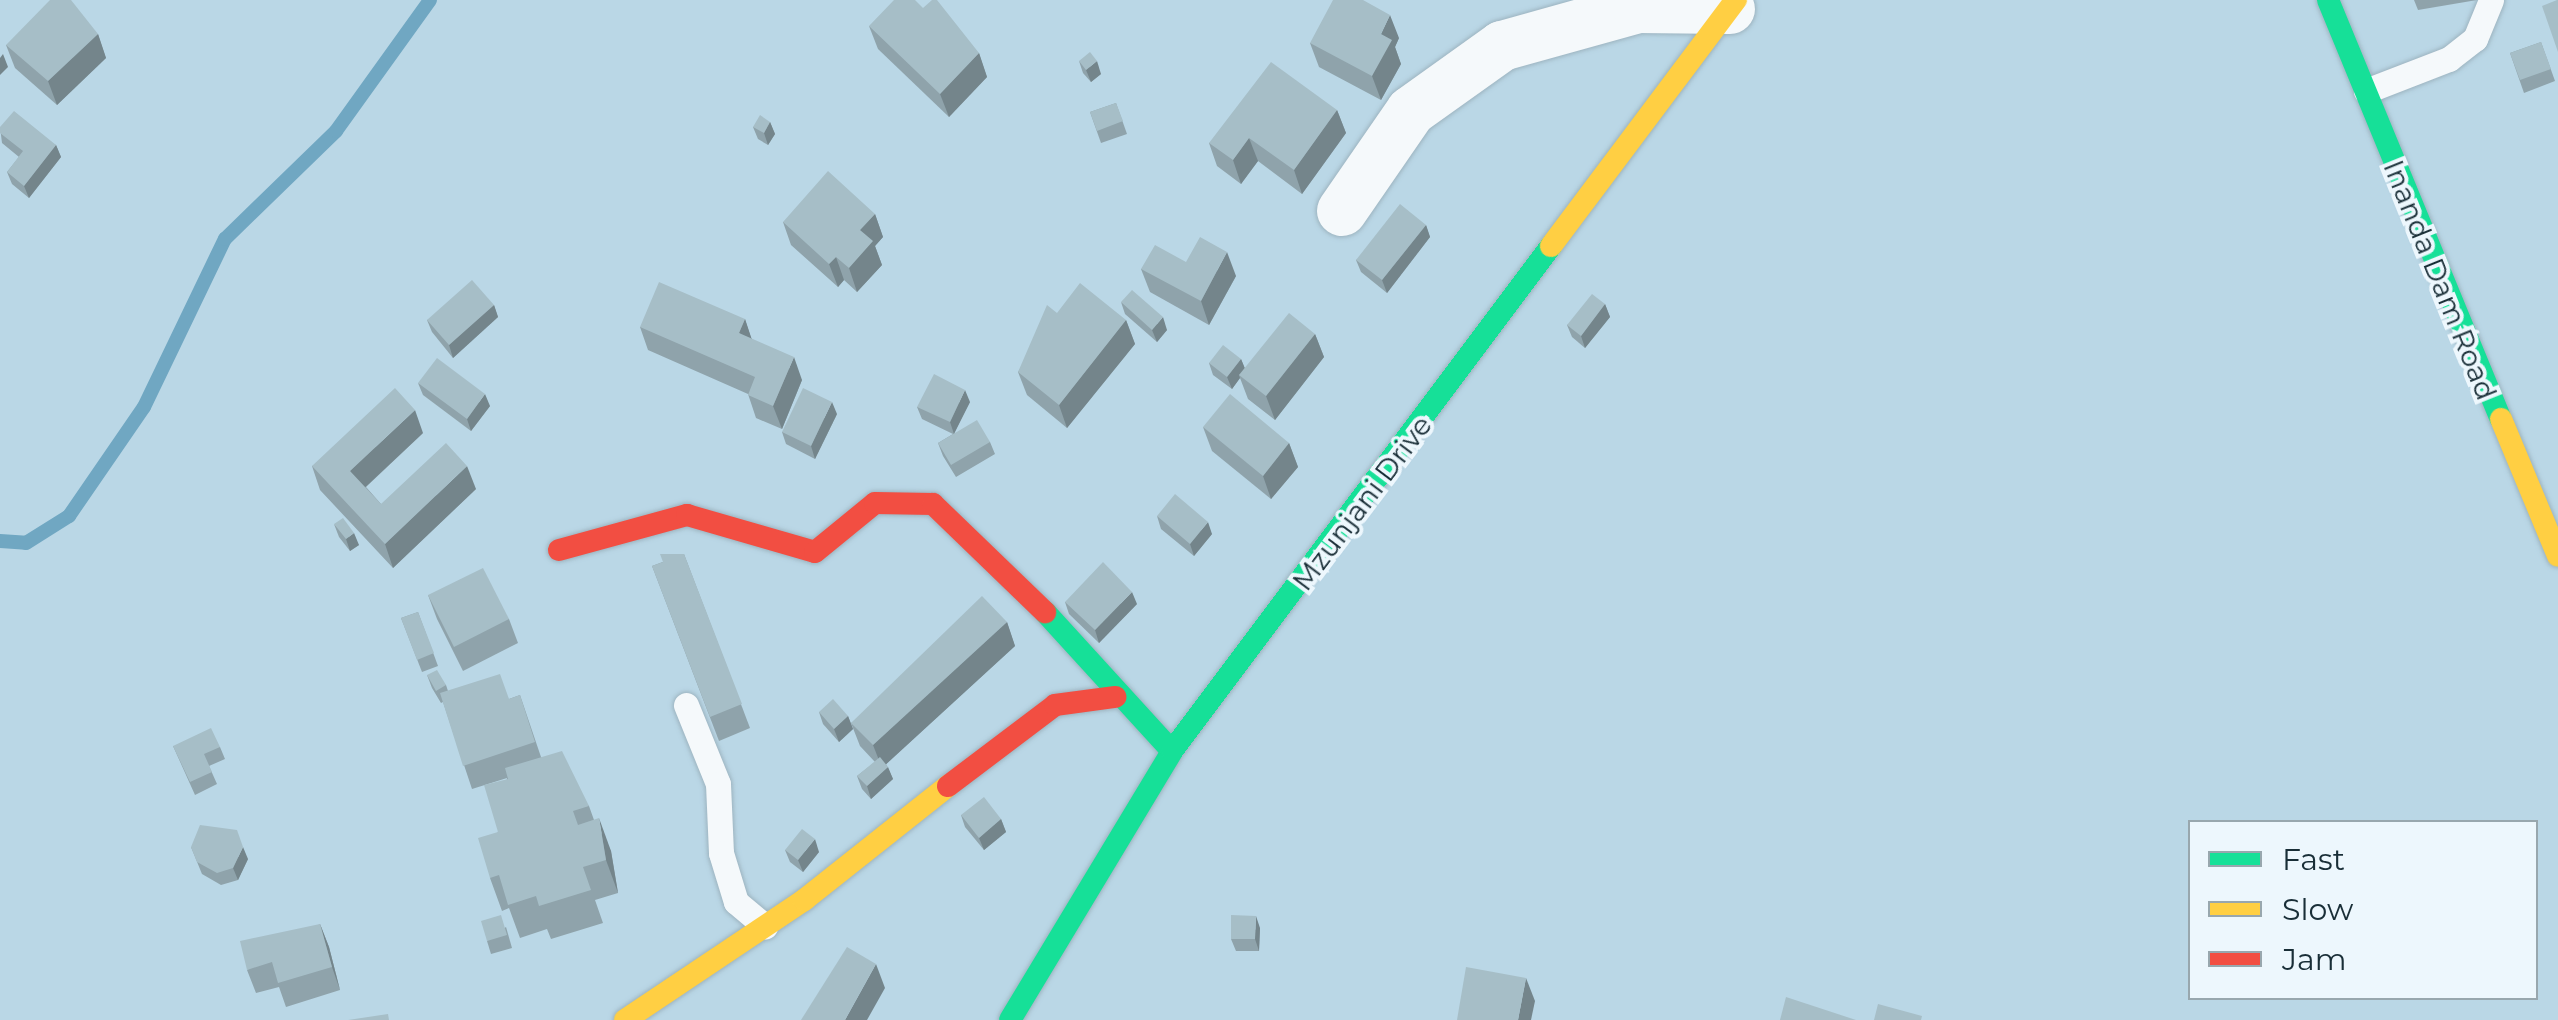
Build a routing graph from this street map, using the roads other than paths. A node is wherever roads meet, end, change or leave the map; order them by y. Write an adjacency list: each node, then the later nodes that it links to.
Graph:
1 (2328, 0): 4 (street, Inanda Dam Road)
2 (2491, 0): 4 (lane)
3 (1733, 4): 5 (street); 10 (street, Mzunjani Drive)
4 (2366, 91): 7 (street, Inanda Dam Road)
5 (1342, 211)
6 (559, 550): 8 (street)
7 (2558, 556)
8 (1115, 697): 10 (street); 11 (street)
9 (686, 706): 11 (lane)
10 (1172, 750): 13 (street, Mzunjani Drive)
11 (766, 926): 12 (street)
12 (626, 1020)
13 (1010, 1020)

